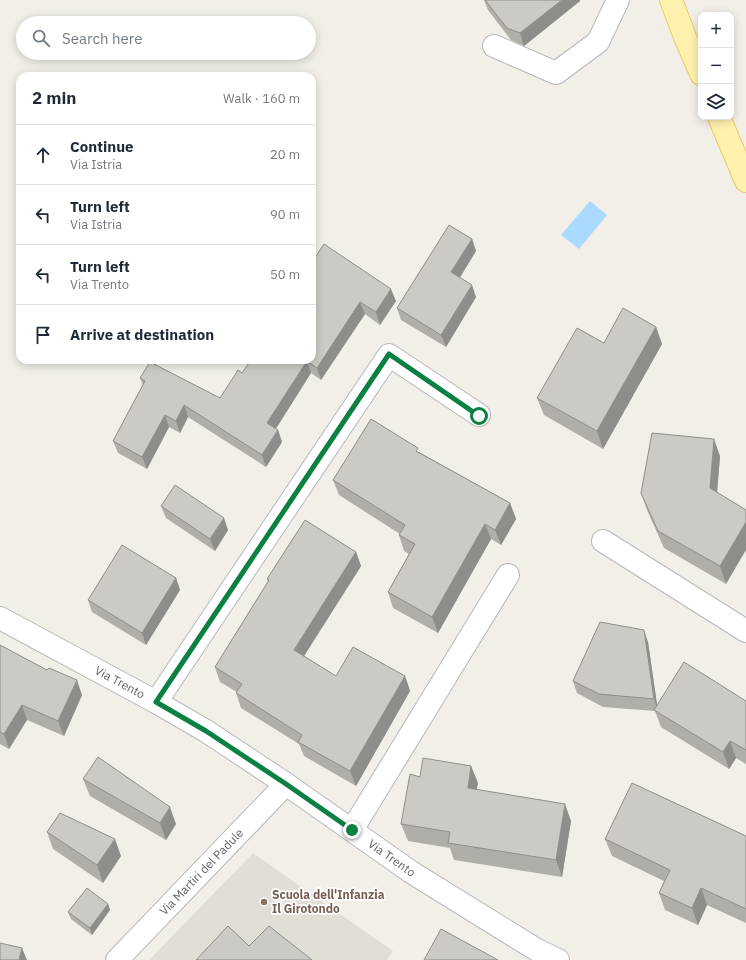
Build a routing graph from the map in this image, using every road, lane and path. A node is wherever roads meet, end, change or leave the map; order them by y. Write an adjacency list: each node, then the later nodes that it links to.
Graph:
1 (618, 0): 3 (street)
2 (671, 0): 4 (main road)
3 (494, 46)
4 (698, 67)
5 (720, 120): 6 (main road)
6 (746, 181)
7 (479, 416): 12 (street)
8 (603, 540): 11 (street)
9 (508, 575): 14 (street)
10 (0, 618): 12 (street, Via Trento)
11 (746, 631)
12 (156, 702): 13 (street, Via Trento)
13 (286, 784): 14 (street, Via Trento); 15 (street, Via Martiri del Padule)
14 (352, 830): 16 (street, Via Trento)
15 (117, 960)
16 (558, 960)

